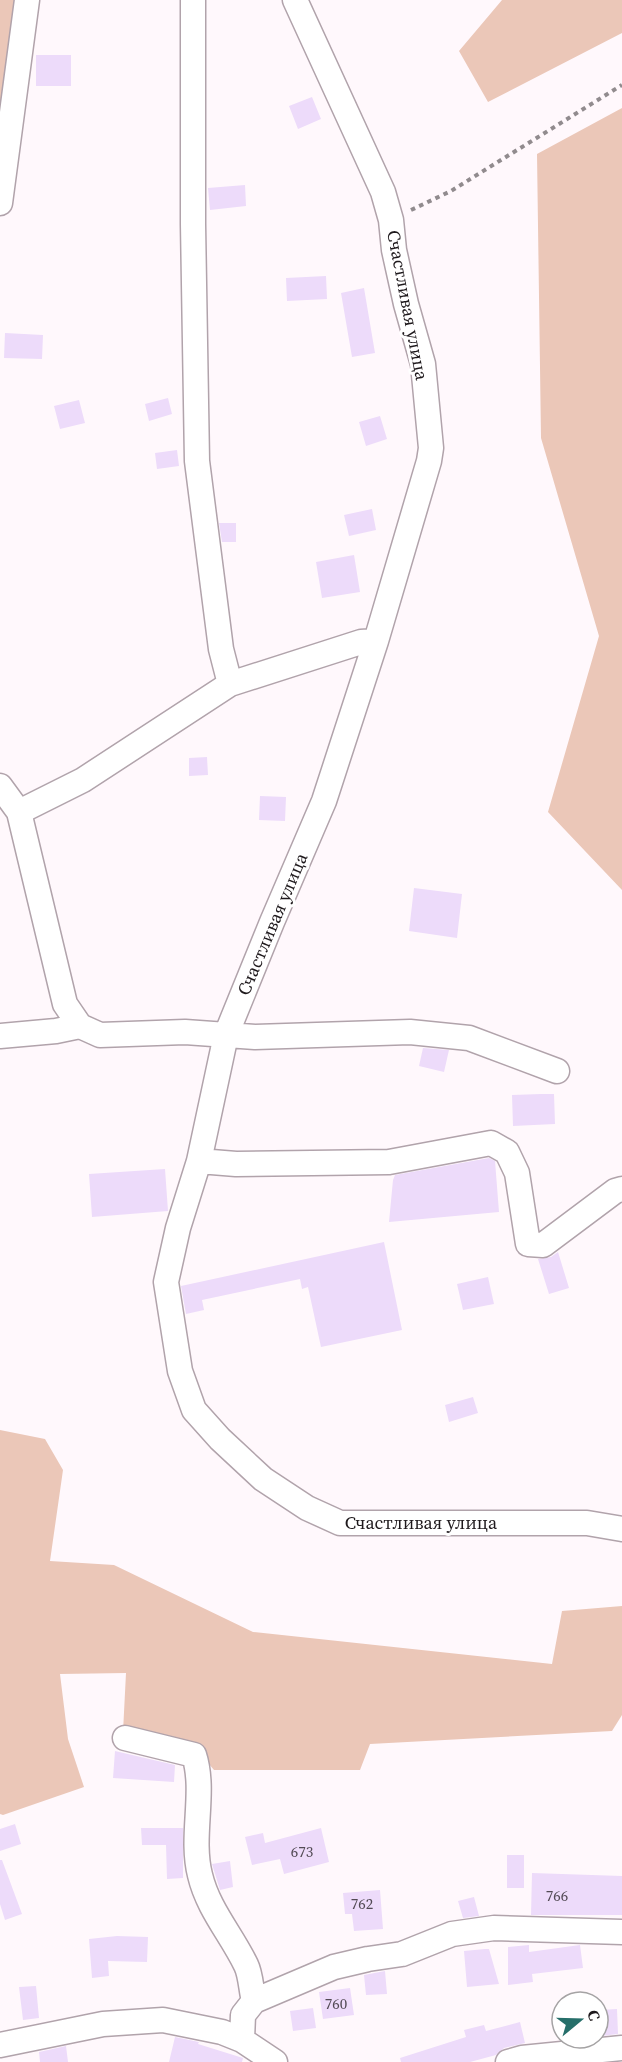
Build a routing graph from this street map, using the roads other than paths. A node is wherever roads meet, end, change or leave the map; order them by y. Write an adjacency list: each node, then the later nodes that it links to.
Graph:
1 (27, 0): 4 (street)
2 (193, 0): 6 (street)
3 (295, 0): 5 (street, Счастливая улица)
4 (0, 203)
5 (376, 641): 6 (street); 10 (street, Счастливая улица)
6 (230, 684): 8 (street)
7 (0, 786): 8 (street)
8 (19, 812): 9 (street)
9 (80, 1026): 10 (street); 11 (street)
10 (226, 1035): 12 (street); 13 (street, Счастливая улица)
11 (0, 1036)
12 (557, 1071)
13 (199, 1161): 14 (street); 15 (street, Счастливая улица)
14 (622, 1189)
15 (622, 1529)
16 (125, 1738): 18 (street)
17 (622, 1932): 18 (street)
18 (254, 2001): 19 (street)
19 (242, 2040): 20 (street); 22 (street)
20 (0, 2045)
21 (622, 2048): 23 (street)
22 (275, 2062)
23 (508, 2062)

